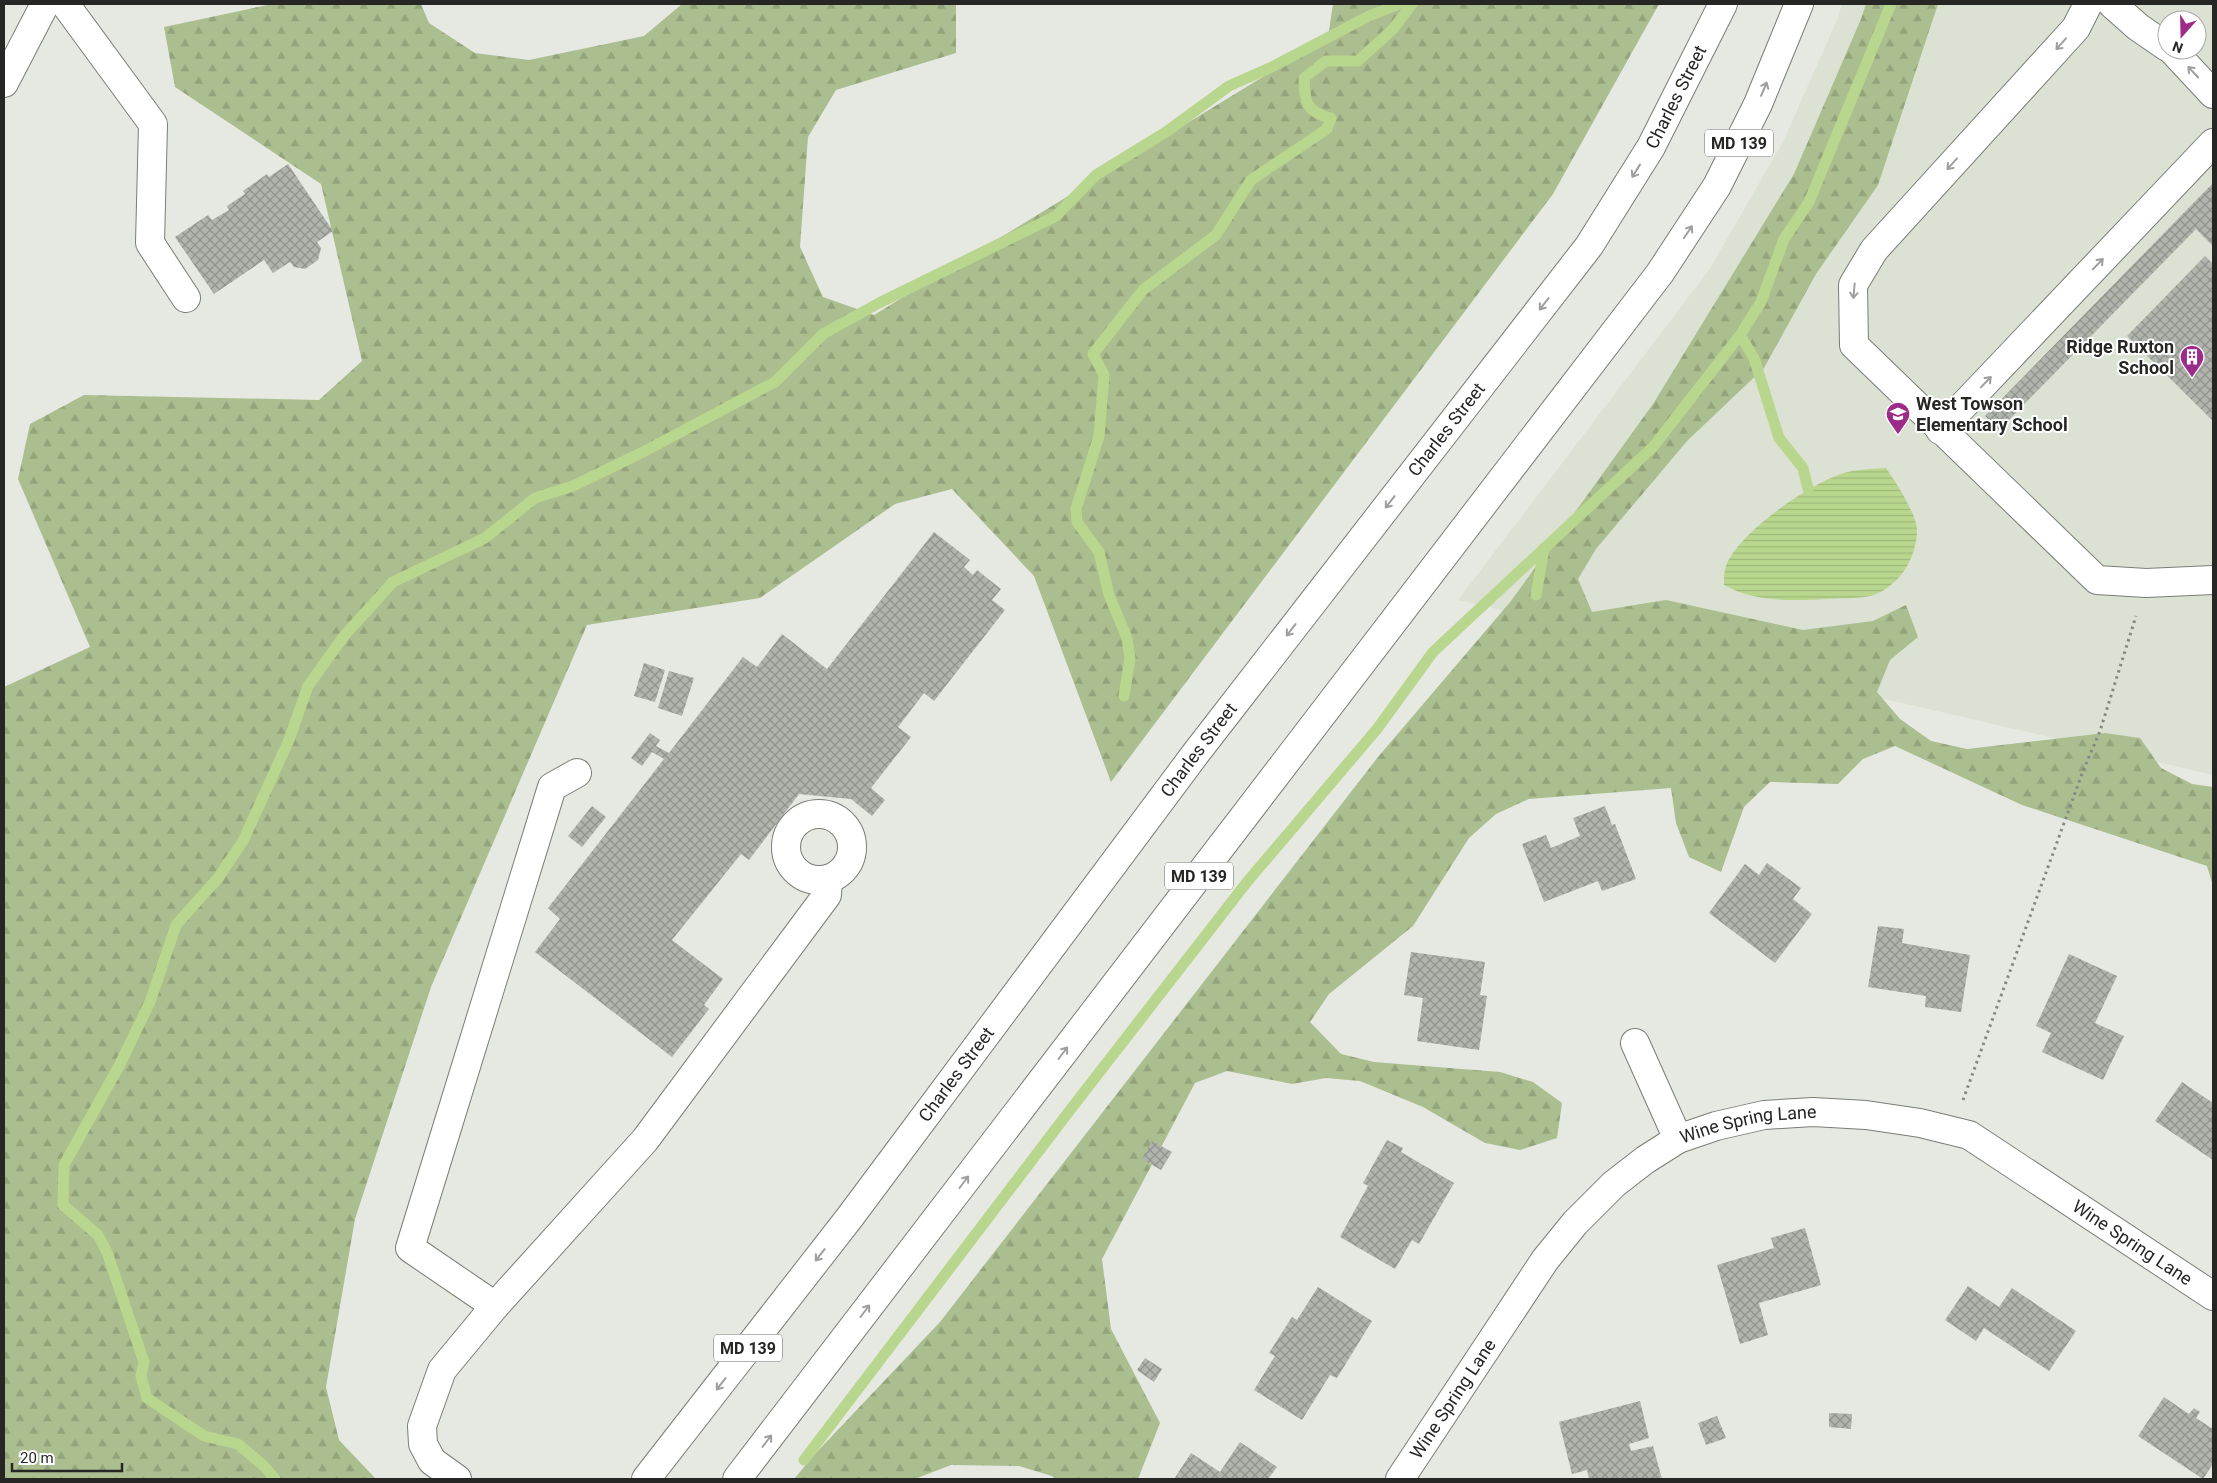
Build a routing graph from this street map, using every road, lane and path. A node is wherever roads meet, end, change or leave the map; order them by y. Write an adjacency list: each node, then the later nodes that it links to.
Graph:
1 (45, 4): 9 (main road)
2 (65, 4): 12 (main road)
3 (1723, 4): 24 (main road, Charles Street / MD 139, one-way to 24)
4 (1799, 4): 25 (main road, MD 139, one-way to 4)
5 (2088, 4): 13 (main road, one-way to 13)
6 (2112, 4): 7 (main road)
7 (2157, 39)
8 (2181, 60): 10 (main road, one-way to 8)
9 (4, 83)
10 (2213, 94)
11 (2213, 143): 13 (main road, one-way to 11)
12 (186, 298)
13 (1940, 430): 15 (main road)
14 (2213, 580): 15 (main road)
15 (2146, 583): 19 (path)
16 (577, 774): 22 (main road)
17 (828, 879): 22 (main road)
18 (1635, 1043): 20 (main road)
19 (1951, 1131): 20 (main road, Wine Spring Lane); 21 (main road, Wine Spring Lane)
20 (1678, 1139): 26 (main road, Wine Spring Lane)
21 (2213, 1296)
22 (495, 1306): 23 (main road)
23 (457, 1479)
24 (646, 1479)
25 (737, 1479)
26 (1400, 1479)

